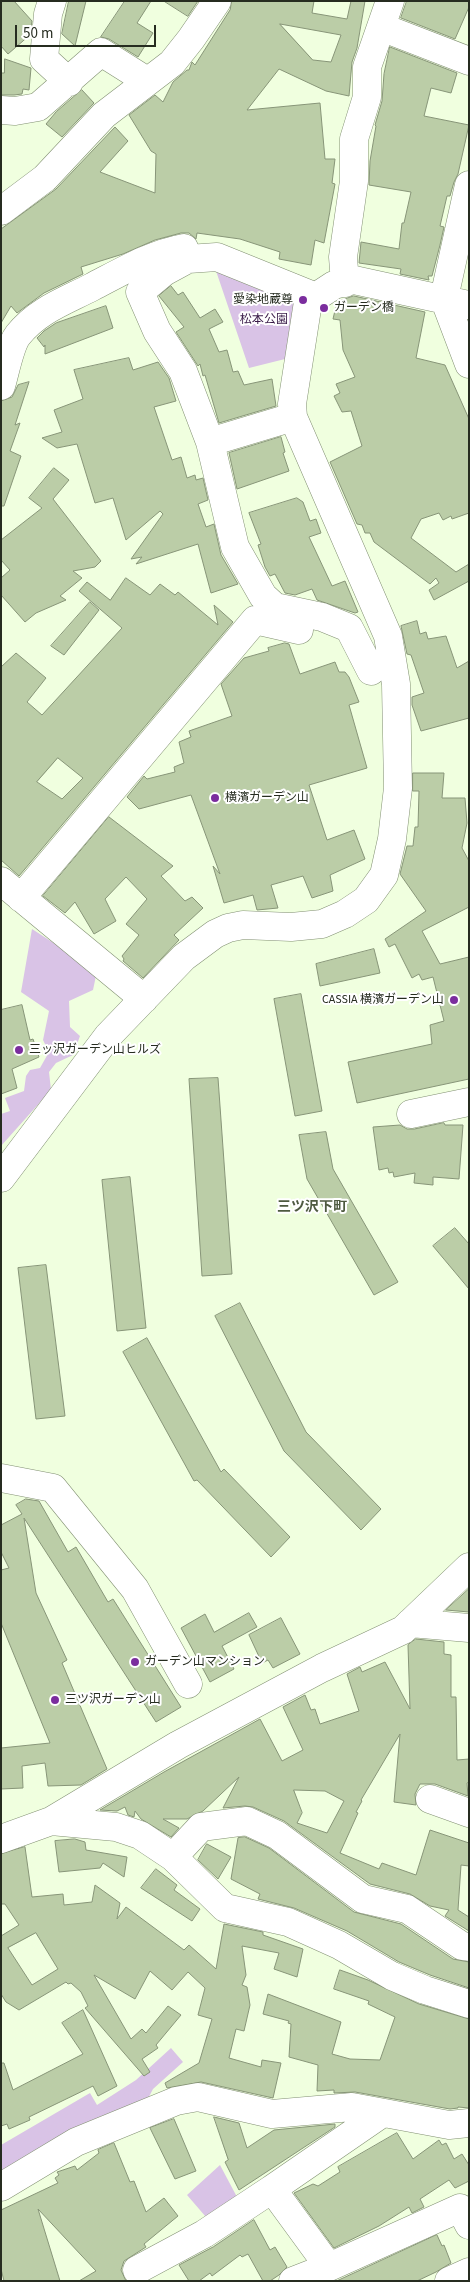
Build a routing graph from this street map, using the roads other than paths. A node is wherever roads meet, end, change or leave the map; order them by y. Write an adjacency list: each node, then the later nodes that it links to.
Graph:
1 (217, 1): 6 (street)
2 (390, 1): 4 (street)
3 (45, 5): 7 (street)
4 (381, 27): 5 (street); 11 (street)
5 (469, 61)
6 (147, 81): 7 (street); 10 (street)
7 (68, 82): 8 (street)
8 (1, 110)
9 (469, 185): 12 (street)
10 (1, 211)
11 (328, 290): 12 (street); 14 (street); 15 (street); 16 (street)
12 (456, 302): 13 (street)
13 (469, 364)
14 (1, 386)
15 (293, 417): 16 (street); 18 (street)
16 (210, 442): 17 (street)
17 (372, 671): 18 (street); 19 (street)
18 (396, 684): 20 (street)
19 (11, 889): 20 (street)
20 (144, 999): 23 (street)
21 (469, 1102): 22 (street)
22 (411, 1114)
23 (1, 1178)
24 (1, 1478): 28 (street)
25 (469, 1567): 26 (street)
26 (410, 1623): 27 (street); 31 (street)
27 (469, 1628)
28 (188, 1684)
29 (430, 1799): 30 (street)
30 (469, 1813)
31 (50, 1821): 32 (street); 33 (street)
32 (1, 1839)
33 (173, 1857): 34 (street); 35 (street)
34 (469, 1947)
35 (469, 2004)
36 (382, 2114): 37 (street); 38 (street); 39 (street)
37 (469, 2123)
38 (1, 2187)
39 (272, 2189): 41 (street); 42 (street)
40 (469, 2225): 41 (street)
41 (329, 2267): 44 (street)
42 (137, 2270)
43 (469, 2272): 45 (street)
44 (293, 2281)
45 (450, 2281)

